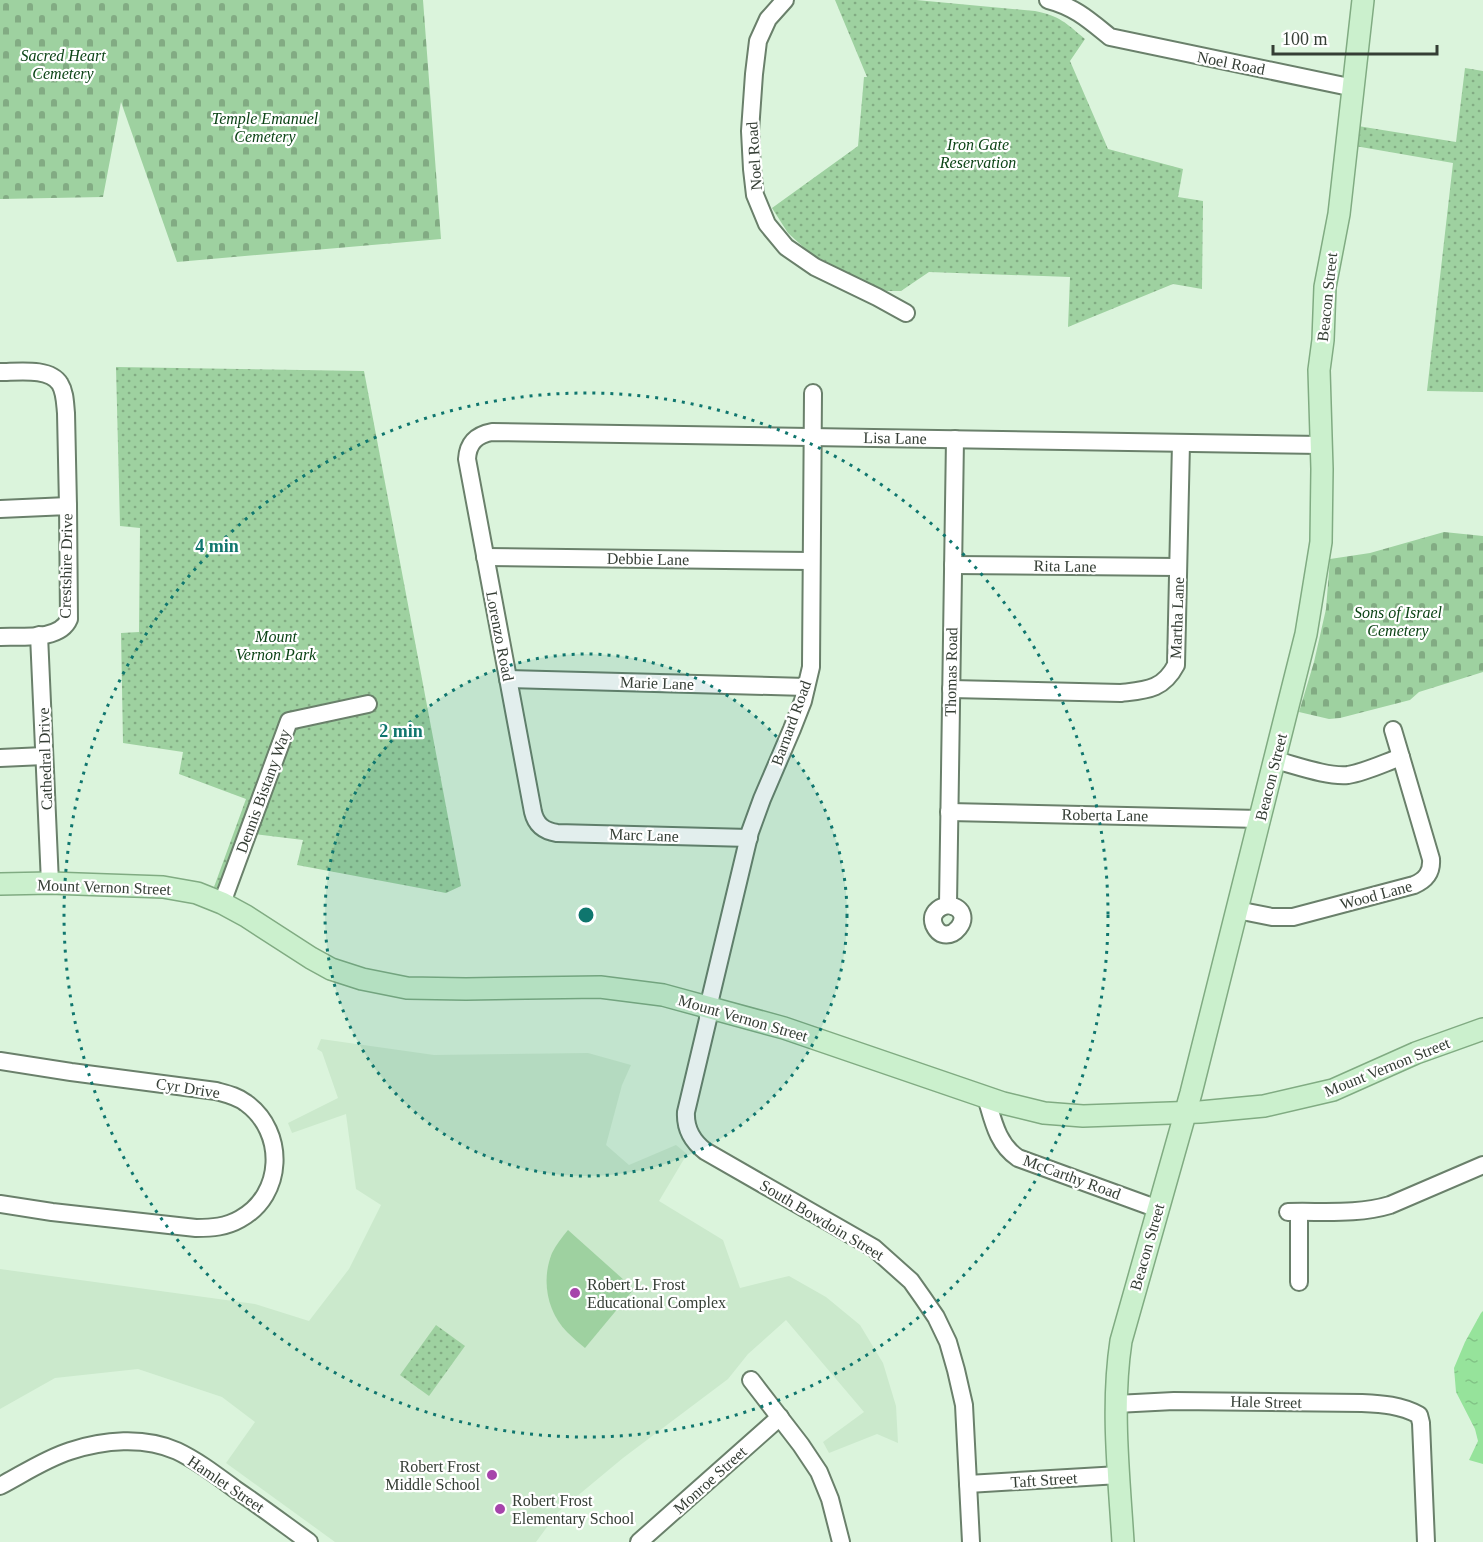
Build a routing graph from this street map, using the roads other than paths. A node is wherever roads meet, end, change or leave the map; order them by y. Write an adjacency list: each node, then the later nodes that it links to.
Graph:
1 (785, 0): 5 (street, Noel Road)
2 (1048, 0): 4 (street, Noel Road)
3 (1363, 0): 4 (main road, Beacon Street)
4 (1354, 88): 12 (main road, Beacon Street)
5 (906, 313)
6 (0, 372): 13 (street)
7 (813, 393): 8 (street, Barnard Road)
8 (812, 437): 9 (street, Lisa Lane); 10 (street, Lisa Lane); 16 (street, Barnard Road)
9 (955, 439): 11 (street, Lisa Lane); 17 (street, Thomas Road)
10 (472, 442): 15 (street, Lorenzo Road)
11 (1181, 443): 12 (street, Lisa Lane); 18 (street, Martha Lane)
12 (1321, 445): 29 (main road, Beacon Street)
13 (68, 506): 14 (street, Crestshire Drive); 19 (street, Crestshire Drive)
14 (0, 509)
15 (485, 557): 16 (street, Debbie Lane); 21 (street, Lorenzo Road)
16 (811, 561): 22 (street, Barnard Road)
17 (953, 565): 18 (street, Rita Lane); 23 (street, Thomas Road)
18 (1178, 567): 23 (street, Martha Lane)
19 (39, 635): 20 (street, Crestshire Drive); 26 (street, Cathedral Drive)
20 (0, 637)
21 (508, 679): 22 (street, Marie Lane); 32 (street, Lorenzo Road)
22 (806, 687): 33 (street, Barnard Road)
23 (951, 689): 30 (street, Thomas Road)
24 (368, 704): 36 (street, Dennis Bistany Way)
25 (1393, 730): 27 (street, Wood Lane)
26 (45, 756): 28 (street); 34 (street, Cathedral Drive)
27 (1401, 757): 29 (street); 38 (street, Wood Lane)
28 (0, 758)
29 (1275, 760): 31 (main road, Beacon Street)
30 (949, 812): 31 (street, Roberta Lane); 37 (street, Thomas Road)
31 (1260, 819): 38 (main road, Beacon Street)
32 (541, 828): 33 (street, Marc Lane)
33 (749, 838): 39 (street, Barnard Road)
34 (50, 883): 35 (main road, Mount Vernon Street); 36 (main road, Mount Vernon Street)
35 (0, 884)
36 (222, 903): 39 (main road, Mount Vernon Street)
37 (948, 905)
38 (1237, 910): 43 (main road, Beacon Street)
39 (708, 1008): 42 (main road, Mount Vernon Street); 44 (street, Barnard Road)
40 (1483, 1029): 43 (main road, Mount Vernon Street)
41 (0, 1061): 46 (street, Cyr Drive)
42 (986, 1097): 43 (main road, Mount Vernon Street); 47 (street, McCarthy Road)
43 (1186, 1112): 47 (main road, Beacon Street)
44 (688, 1127): 53 (street, South Bowdoin Street)
45 (1483, 1165): 48 (street)
46 (0, 1204)
47 (1158, 1209): 50 (main road, Beacon Street)
48 (1299, 1282)
49 (751, 1380): 51 (street)
50 (1116, 1404): 52 (main road, Beacon Street); 60 (street, Hale Street)
51 (780, 1417): 56 (street, Monroe Street); 57 (street)
52 (1119, 1475): 53 (street, Taft Street); 59 (main road, Beacon Street)
53 (968, 1484): 58 (street, South Bowdoin Street)
54 (0, 1486): 55 (street, Hamlet Street)
55 (309, 1542)
56 (639, 1542)
57 (841, 1542)
58 (972, 1542)
59 (1123, 1542)
60 (1426, 1542)

